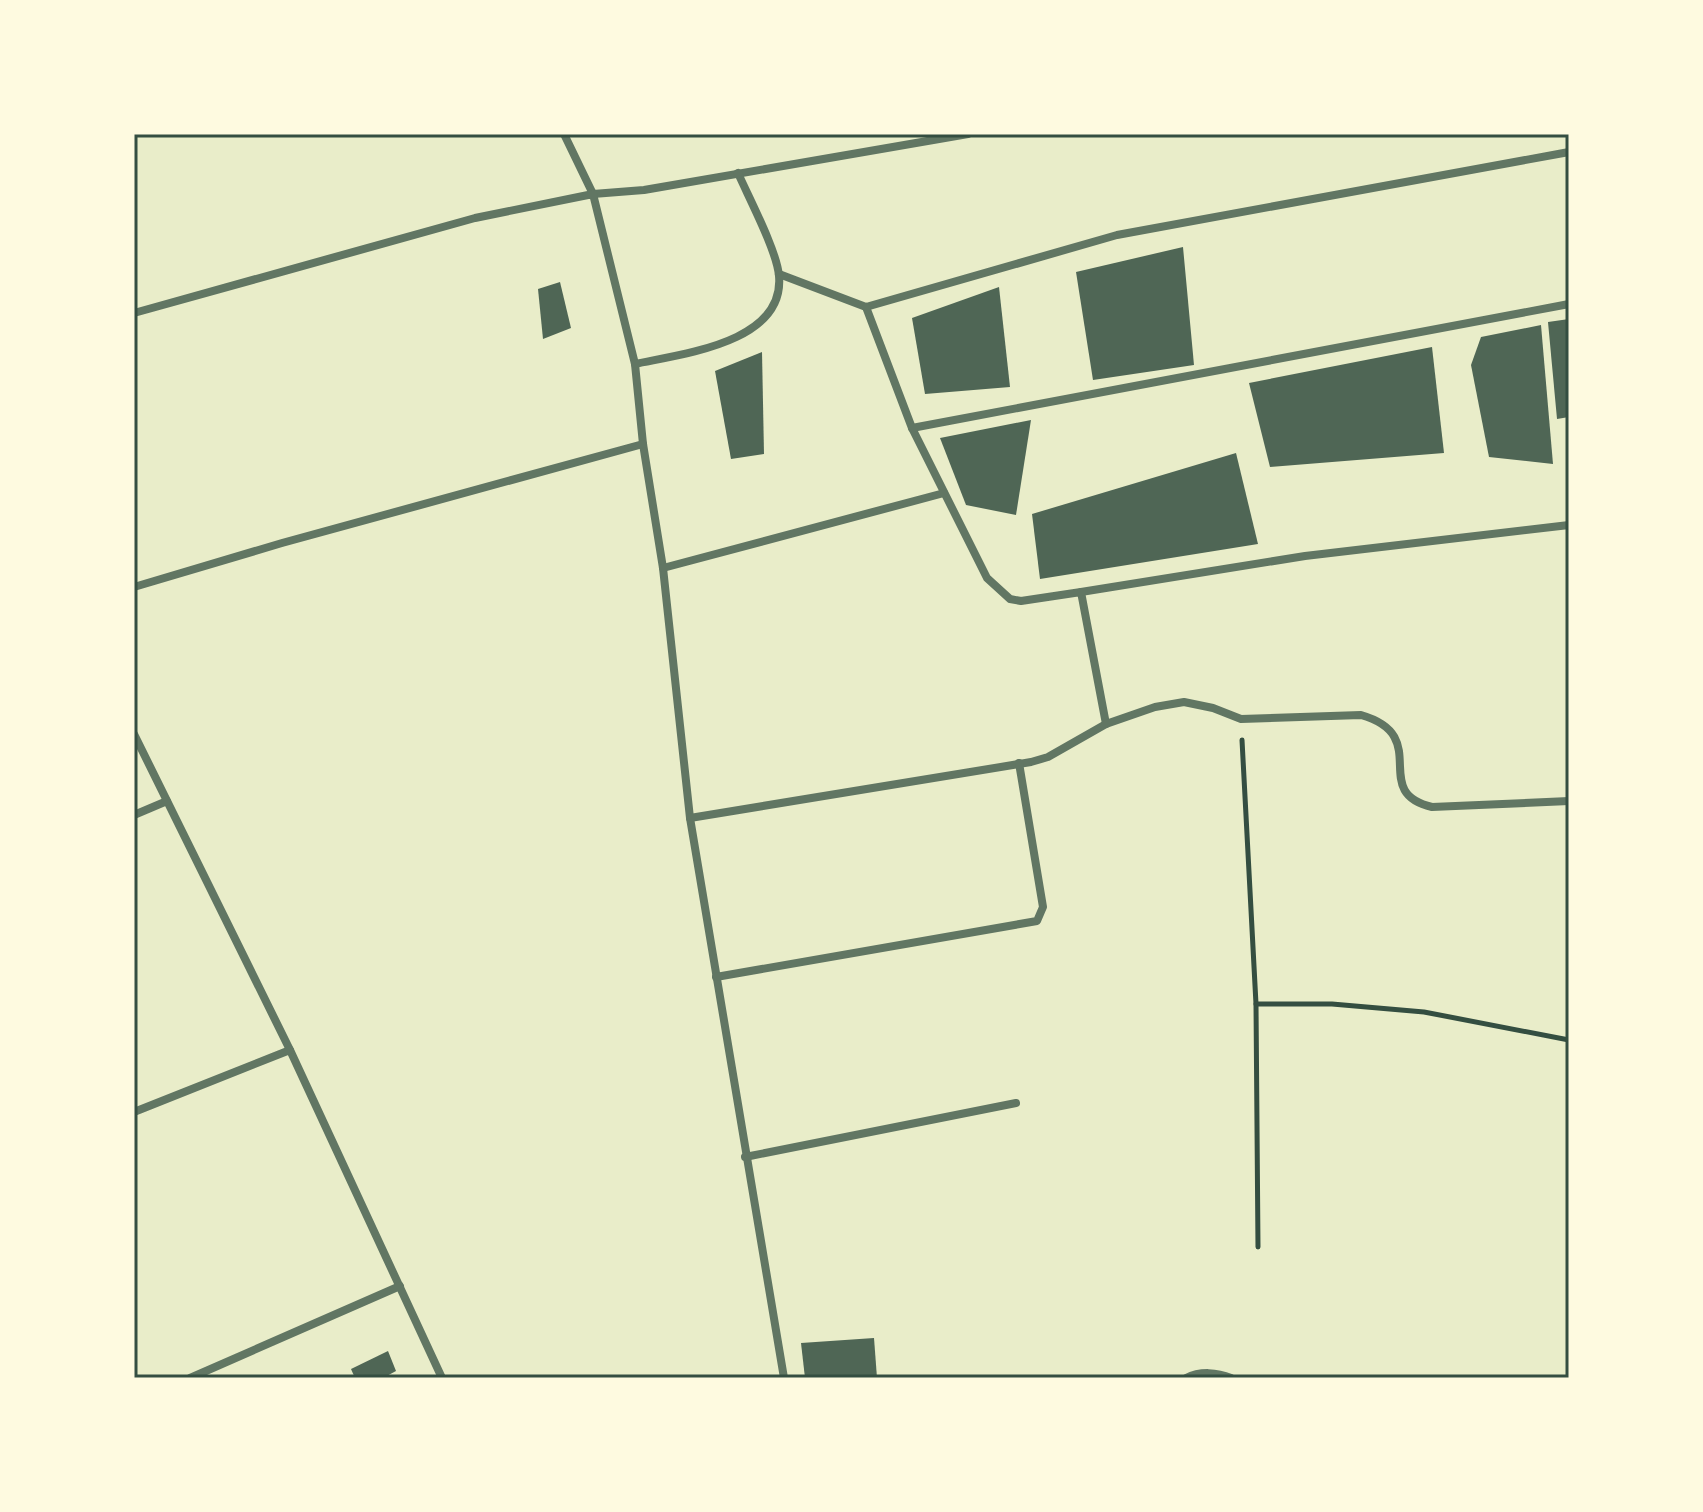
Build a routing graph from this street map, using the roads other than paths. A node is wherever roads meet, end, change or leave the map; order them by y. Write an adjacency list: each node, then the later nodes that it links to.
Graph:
1 (564, 134): 5 (street)
2 (968, 134): 4 (street)
3 (1569, 152): 8 (street)
4 (738, 173): 5 (street); 6 (street)
5 (593, 194): 9 (street); 10 (street)
6 (779, 274): 8 (street); 10 (street)
7 (1569, 304): 11 (street)
8 (866, 307): 11 (street)
9 (134, 313)
10 (635, 364): 12 (street)
11 (912, 428): 13 (street)
12 (643, 444): 15 (street); 16 (street)
13 (944, 493): 15 (street); 17 (street)
14 (1569, 525): 17 (street)
15 (663, 568): 24 (street)
16 (134, 587)
17 (1081, 592): 18 (street)
18 (1106, 724): 20 (street); 22 (street)
19 (134, 734): 21 (street)
20 (1019, 763): 24 (street); 25 (street)
21 (167, 801): 23 (street); 26 (street)
22 (1569, 801)
23 (134, 815)
24 (690, 818): 25 (street)
25 (716, 977): 29 (street)
26 (290, 1050): 28 (street); 30 (street)
27 (1016, 1103): 29 (street)
28 (134, 1112)
29 (745, 1157): 33 (street)
30 (400, 1286): 31 (street); 32 (street)
31 (190, 1378)
32 (442, 1378)
33 (784, 1378)
34 (1186, 1378): 35 (street)
35 (1231, 1378)

